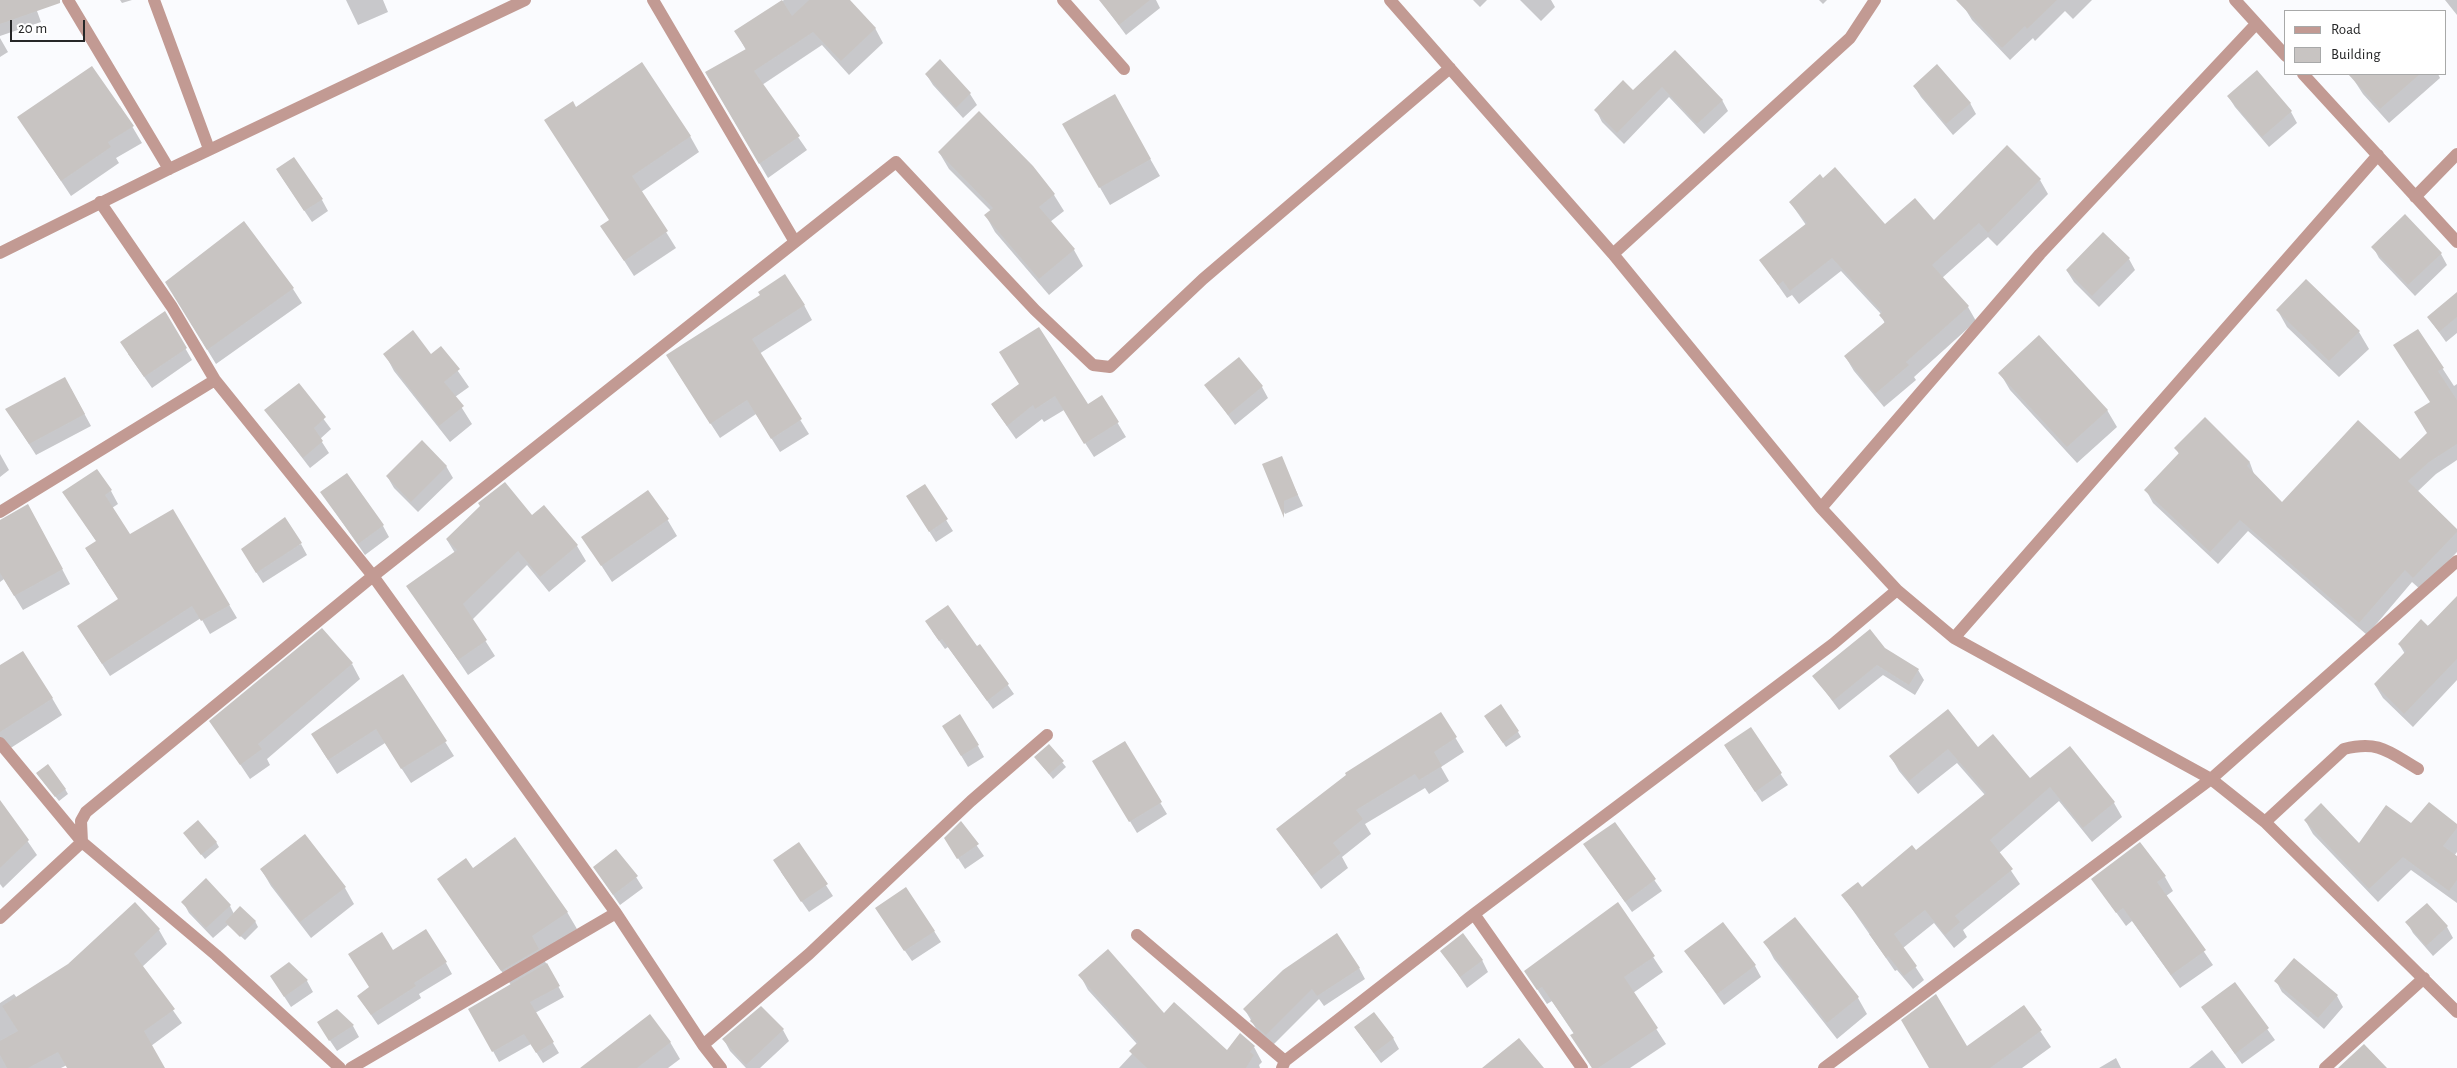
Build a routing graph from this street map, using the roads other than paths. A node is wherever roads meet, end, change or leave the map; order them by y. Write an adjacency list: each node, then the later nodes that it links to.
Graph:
1 (68, 0): 17 (street)
2 (154, 0): 14 (street)
3 (525, 0): 14 (street)
4 (653, 0): 20 (street)
5 (1063, 0): 12 (street)
6 (1390, 0): 11 (street)
7 (1875, 0): 23 (street)
8 (2236, 1): 9 (street)
9 (2256, 24): 10 (street); 25 (street)
10 (2284, 54)
11 (1450, 68): 20 (street); 23 (street)
12 (1124, 69)
13 (2304, 75): 16 (street)
14 (209, 149): 17 (street)
15 (2457, 154): 18 (street)
16 (2378, 155): 18 (street); 30 (street)
17 (169, 169): 19 (street)
18 (2414, 196): 21 (street)
19 (100, 202): 22 (street); 24 (street)
20 (795, 242): 28 (street)
21 (2457, 242)
22 (0, 254)
23 (1613, 254): 25 (street)
24 (216, 380): 26 (street); 28 (street)
25 (1820, 508): 29 (street)
26 (0, 512)
27 (2457, 561): 34 (street)
28 (373, 576): 36 (street); 37 (street)
29 (1897, 590): 30 (street); 38 (street)
30 (1954, 638): 34 (street)
31 (1048, 735): 43 (street)
32 (0, 743): 36 (street)
33 (2418, 769): 35 (street)
34 (2211, 779): 35 (street); 49 (street)
35 (2265, 822): 41 (street)
36 (82, 842): 39 (street); 45 (street)
37 (616, 913): 43 (street); 46 (street)
38 (1474, 914): 44 (street); 48 (street)
39 (0, 918)
40 (1138, 935): 44 (street)
41 (2424, 978): 42 (street); 50 (street)
42 (2457, 1012)
43 (702, 1045): 47 (street)
44 (1283, 1064)
45 (340, 1068)
46 (351, 1068)
47 (721, 1068)
48 (1582, 1068)
49 (1824, 1068)
50 (2325, 1068)

